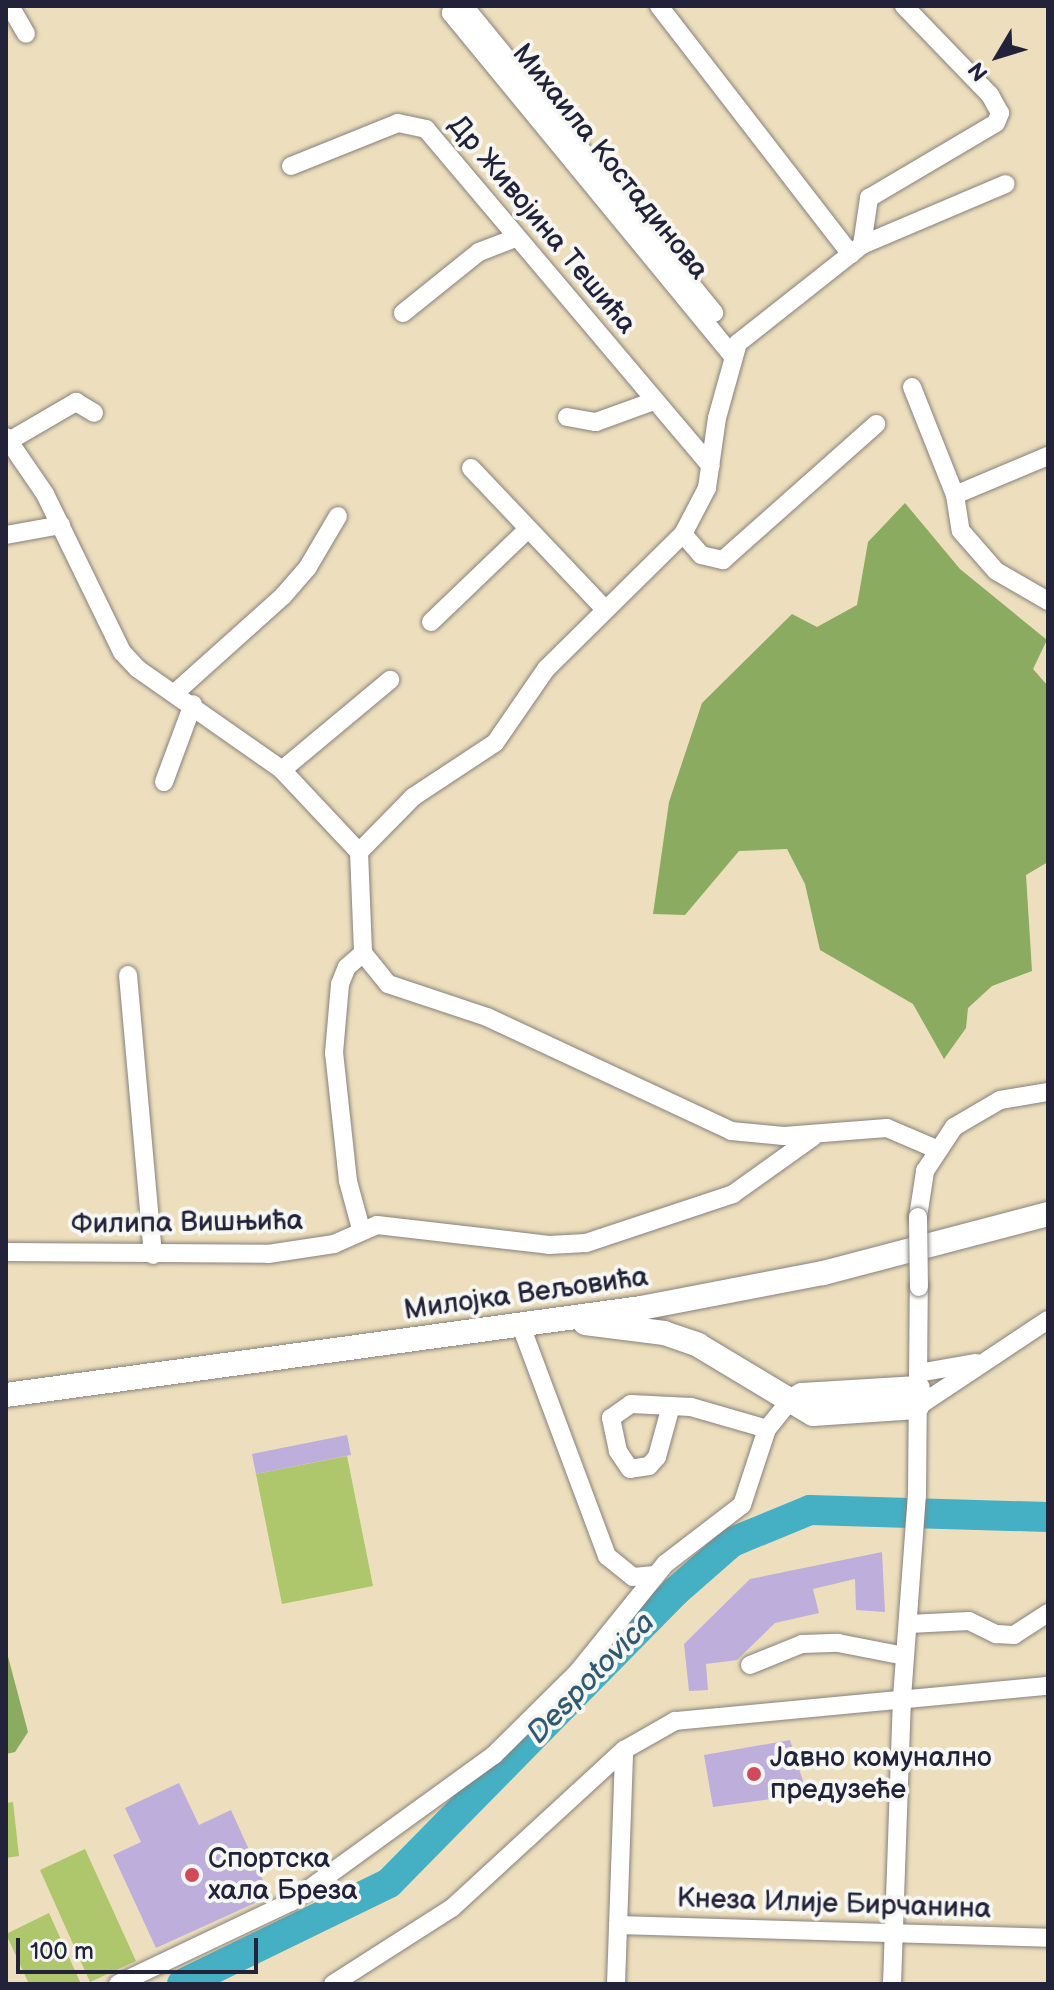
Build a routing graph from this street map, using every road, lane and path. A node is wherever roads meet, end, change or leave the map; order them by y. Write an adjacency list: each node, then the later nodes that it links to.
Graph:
1 (10, 6): 6 (street)
2 (458, 6): 12 (street, Михаила Костадинова)
3 (464, 6): 12 (street, Михаила Костадинова)
4 (659, 6): 10 (street)
5 (904, 6): 10 (street)
6 (26, 34)
7 (291, 166): 9 (street, Др Живојина Тешића)
8 (1006, 184): 10 (street)
9 (516, 238): 11 (street); 14 (street, Др Живојина Тешића)
10 (856, 250): 12 (street)
11 (403, 313)
12 (735, 349): 20 (street)
13 (912, 387): 22 (street)
14 (654, 401): 16 (street); 20 (street, Др Живојина Тешића)
15 (94, 413): 18 (street)
16 (567, 417)
17 (876, 424): 26 (street)
18 (8, 439): 24 (street)
19 (1048, 456): 22 (street)
20 (711, 466): 26 (street)
21 (471, 468): 25 (street)
22 (955, 495): 28 (street)
23 (338, 516): 32 (street)
24 (61, 525): 27 (street); 32 (street)
25 (527, 530): 29 (street); 30 (street)
26 (683, 534): 29 (street)
27 (6, 535)
28 (1048, 601)
29 (605, 609): 36 (street)
30 (431, 622)
31 (390, 680): 34 (street)
32 (176, 692): 33 (street)
33 (193, 704): 34 (street); 35 (street)
34 (282, 770): 36 (street)
35 (164, 782)
36 (359, 852): 37 (street)
37 (363, 953): 40 (street); 43 (street)
38 (128, 975): 45 (street)
39 (1048, 1092): 41 (street)
40 (815, 1136): 41 (street); 43 (street, Филипа Вишњића)
41 (936, 1149): 50 (street, bridge)
42 (1048, 1214): 46 (main road, Милојка Вељовића)
43 (361, 1229): 45 (street, Филипа Вишњића)
44 (6, 1252): 45 (street, Филипа Вишњића)
45 (153, 1255)
46 (575, 1320): 47 (main road, Милојка Вељовића); 52 (main road)
47 (521, 1326): 51 (main road, Милојка Вељовића); 55 (street)
48 (1045, 1329): 49 (street)
49 (979, 1363): 50 (street); 50 (street)
50 (918, 1389): 52 (main road); 57 (street)
51 (6, 1395)
52 (789, 1402): 54 (street)
53 (671, 1406): 54 (street)
54 (767, 1429): 55 (street)
55 (655, 1575): 66 (street)
56 (1048, 1613): 57 (street)
57 (909, 1624): 58 (street)
58 (905, 1656): 59 (street); 61 (street)
59 (750, 1665)
60 (1048, 1686): 61 (street)
61 (902, 1698): 62 (street); 64 (street)
62 (624, 1750): 63 (street); 67 (street)
63 (618, 1925): 64 (street, Кнеза Илије Бирчанина); 68 (street)
64 (894, 1935): 65 (street, Кнеза Илије Бирчанина); 69 (street)
65 (1048, 1938)
66 (118, 1984)
67 (333, 1984)
68 (616, 1984)
69 (892, 1984)

